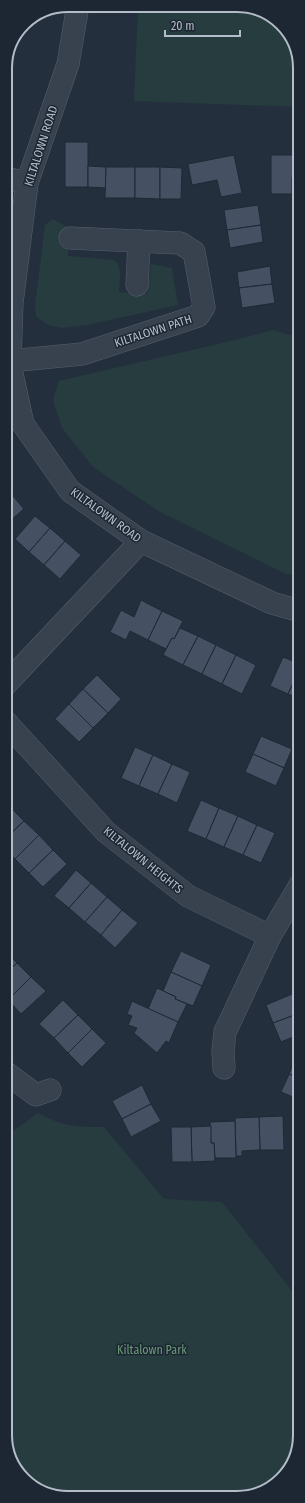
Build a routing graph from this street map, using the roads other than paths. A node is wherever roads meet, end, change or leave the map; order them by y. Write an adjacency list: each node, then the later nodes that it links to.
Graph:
1 (77, 12): 3 (street, KILTALOWN ROAD)
2 (12, 180): 3 (street)
3 (27, 183): 7 (street, KILTALOWN ROAD)
4 (70, 238): 5 (street, KILTALOWN PATH)
5 (139, 241): 6 (street); 8 (street, KILTALOWN PATH)
6 (137, 285)
7 (12, 303)
8 (12, 369)
9 (12, 382): 10 (street, KILTALOWN ROAD)
10 (141, 541): 11 (street, KILTALOWN ROAD); 12 (street)
11 (293, 609)
12 (12, 677)
13 (12, 729): 15 (street, KILTALOWN HEIGHTS)
14 (293, 897): 15 (street)
15 (270, 936): 16 (street)
16 (224, 1068)
17 (12, 1077): 18 (street)
18 (50, 1090)

